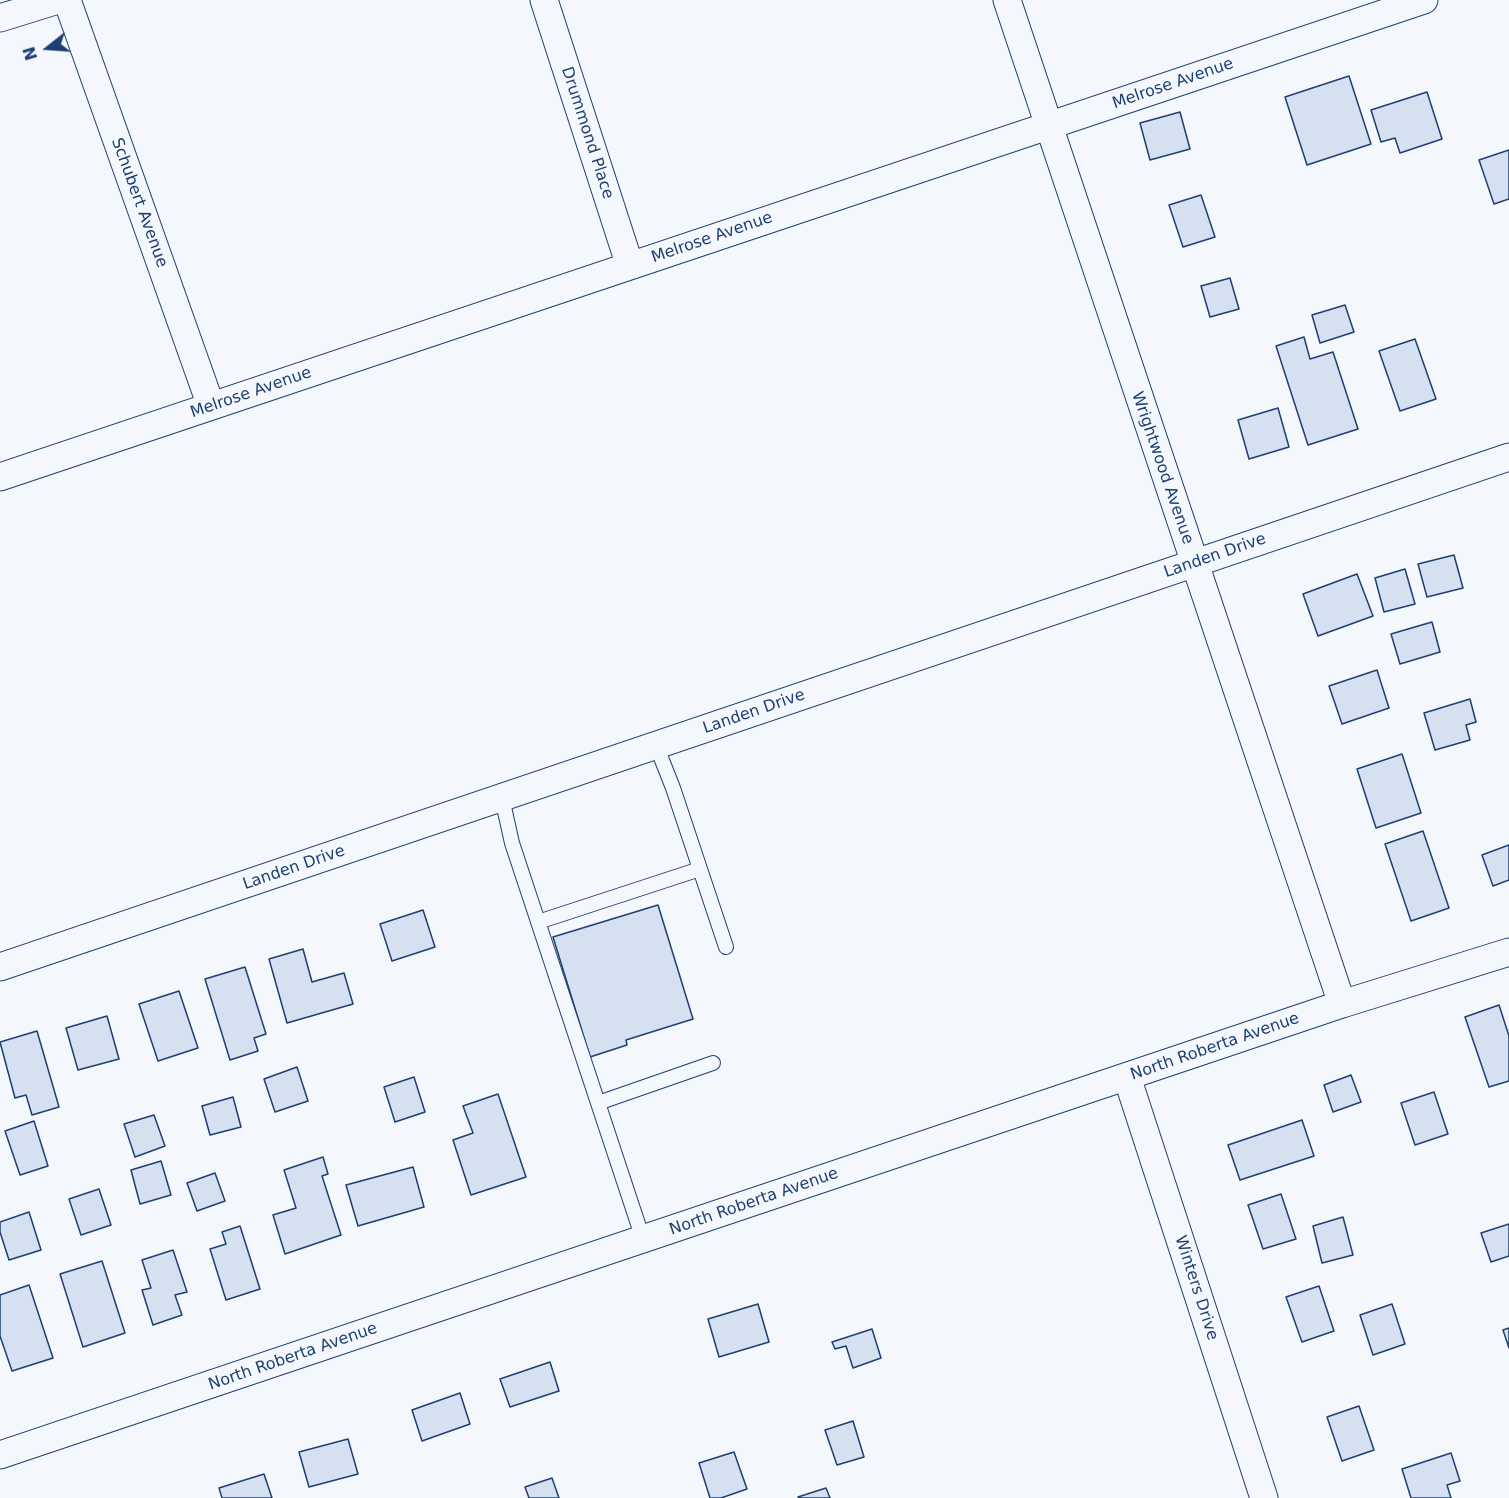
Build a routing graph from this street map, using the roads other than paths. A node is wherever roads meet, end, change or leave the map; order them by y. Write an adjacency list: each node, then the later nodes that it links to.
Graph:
1 (58, 0): 6 (street)
2 (67, 0): 9 (street, Schubert Avenue)
3 (544, 0): 8 (street, Drummond Place)
4 (1007, 0): 7 (street, Wrightwood Avenue)
5 (1424, 0): 7 (street, Melrose Avenue)
6 (0, 18)
7 (1048, 126): 8 (street, Melrose Avenue); 12 (street, Wrightwood Avenue)
8 (630, 266): 9 (street, Melrose Avenue)
9 (211, 406): 11 (street, Melrose Avenue)
10 (1509, 457): 12 (street, Landen Drive)
11 (0, 477)
12 (1194, 563): 13 (street, Landen Drive); 20 (street, Wrightwood Avenue)
13 (656, 745): 14 (street, Landen Drive); 15 (lane)
14 (502, 798): 16 (lane); 19 (street, Landen Drive)
15 (700, 869): 16 (lane); 17 (lane)
16 (538, 922): 23 (lane)
17 (726, 947)
18 (1509, 952): 20 (street, North Roberta Avenue)
19 (0, 968)
20 (1342, 1004): 22 (street, North Roberta Avenue)
21 (713, 1063): 23 (lane)
22 (1127, 1077): 24 (street, North Roberta Avenue); 26 (street, Winters Drive)
23 (598, 1103): 24 (lane)
24 (643, 1239): 25 (street, North Roberta Avenue)
25 (0, 1455)
26 (1258, 1496)

